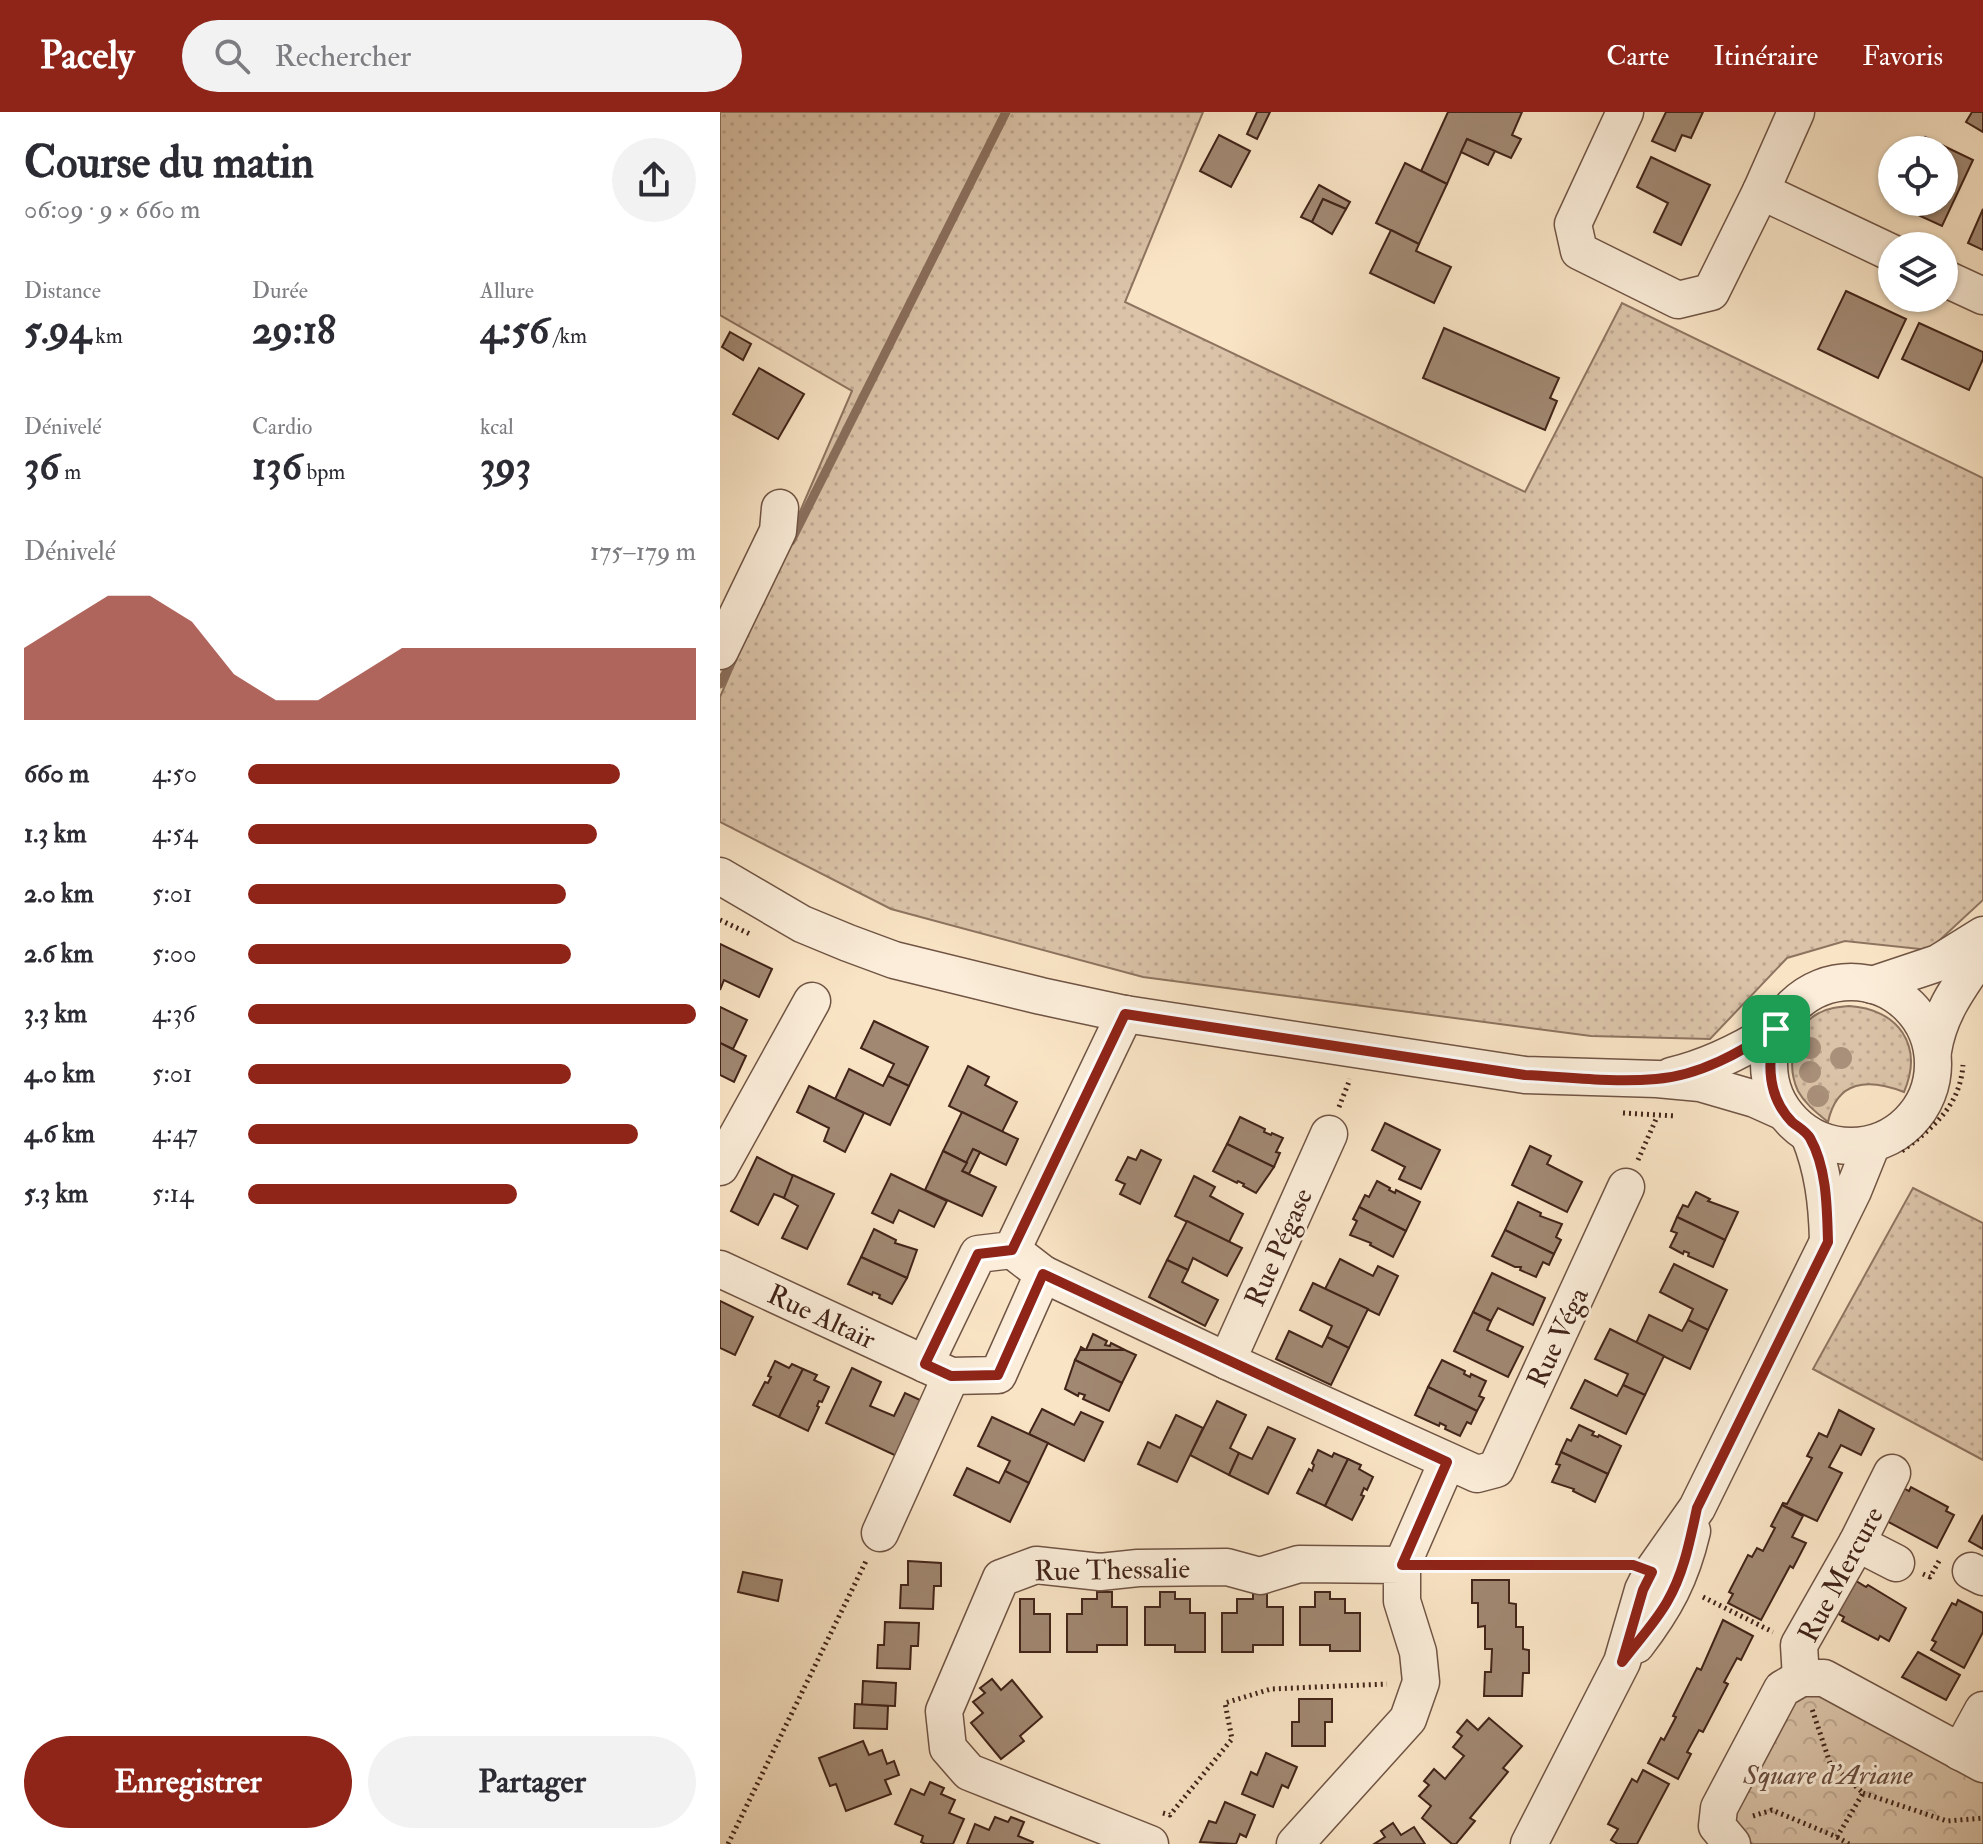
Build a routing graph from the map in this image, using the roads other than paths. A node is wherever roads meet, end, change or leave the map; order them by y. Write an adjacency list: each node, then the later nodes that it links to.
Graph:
1 (1625, 112): 3 (street)
2 (1796, 112): 3 (street)
3 (1761, 191): 4 (street)
4 (1878, 246)
5 (1958, 284): 6 (street)
6 (1983, 296)
7 (780, 508): 8 (street)
8 (720, 651)
9 (720, 876): 14 (street)
10 (1983, 935): 12 (street)
11 (1983, 952): 16 (street)
12 (1872, 985): 15 (street); 16 (street)
13 (812, 1001): 21 (street)
14 (1125, 1014): 17 (street); 24 (street)
15 (1776, 1029): 17 (street); 18 (street)
16 (1933, 1051): 20 (street)
17 (1657, 1079): 18 (street)
18 (1797, 1123): 20 (street); 23 (street)
19 (1329, 1134): 27 (street, Rue Pégase)
20 (1872, 1144): 23 (street)
21 (720, 1167)
22 (1626, 1187): 29 (street, Rue Véga)
23 (1828, 1242): 41 (street)
24 (1012, 1250): 26 (street); 28 (street)
25 (720, 1269): 28 (street, Rue Altaïr)
26 (1043, 1274): 27 (street); 28 (street)
27 (1227, 1361): 29 (street)
28 (938, 1370): 31 (street)
29 (1462, 1468): 34 (street)
30 (1892, 1473): 32 (street, Rue Mercure)
31 (880, 1533)
32 (1857, 1543): 33 (street); 35 (street, Rue Mercure)
33 (1896, 1563)
34 (1402, 1565): 38 (street, Rue Thessalie); 40 (street)
35 (1800, 1662): 37 (street); 39 (street, Rue Mercure)
36 (1983, 1710): 37 (street)
37 (1972, 1758)
38 (1153, 1828)
39 (1724, 1835)
40 (1295, 1844)
41 (1529, 1844)

